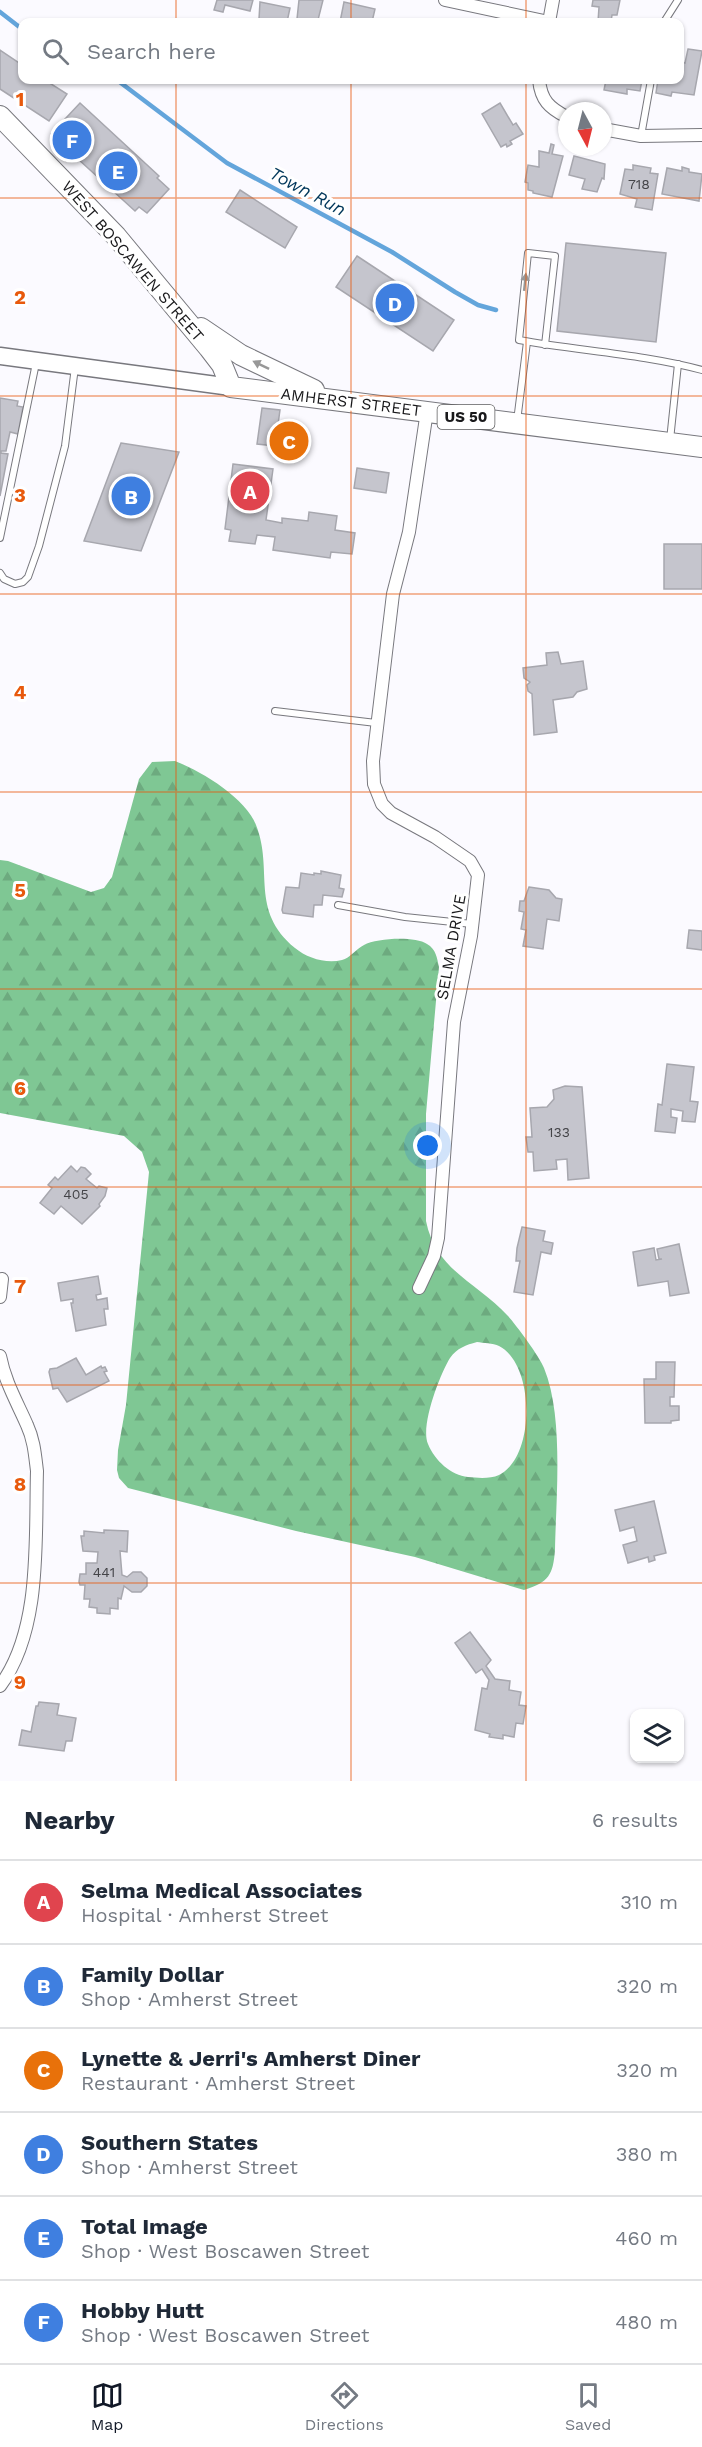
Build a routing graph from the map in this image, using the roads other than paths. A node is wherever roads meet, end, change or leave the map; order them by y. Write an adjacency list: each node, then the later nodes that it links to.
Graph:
1 (445, 0): 4 (street)
2 (553, 0): 5 (street)
3 (678, 0): 6 (lane)
4 (530, 18)
5 (550, 18)
6 (667, 18)
7 (539, 84): 9 (street)
8 (650, 84): 13 (lane)
9 (558, 112)
10 (0, 116): 14 (main road, WEST BOSCAWEN STREET / US 50)
11 (612, 131): 13 (street)
12 (702, 135): 13 (street)
13 (641, 136)
14 (180, 313): 22 (main road, WEST BOSCAWEN STREET / US 50); 23 (main road, US 50, one-way to 14)
15 (527, 342): 16 (lane); 16 (lane, one-way to 16); 25 (lane)
16 (545, 345): 19 (lane)
17 (0, 356): 18 (street, AMHERST STREET)
18 (37, 361): 20 (street, AMHERST STREET); 28 (lane)
19 (678, 364): 21 (lane); 26 (lane)
20 (75, 366): 22 (street, AMHERST STREET); 29 (lane)
21 (702, 370)
22 (231, 387): 23 (main road, AMHERST STREET / US 50)
23 (333, 399): 24 (main road, AMHERST STREET / US 50)
24 (427, 411): 25 (main road, AMHERST STREET / US 50); 31 (street, SELMA DRIVE)
25 (517, 423): 26 (main road, AMHERST STREET / US 50)
26 (669, 443): 27 (main road, AMHERST STREET / US 50)
27 (702, 447)
28 (0, 538)
29 (0, 573)
30 (275, 711): 31 (lane)
31 (376, 723): 33 (street, SELMA DRIVE)
32 (338, 906): 33 (lane)
33 (473, 924): 35 (street, SELMA DRIVE)
34 (2, 1279): 36 (street)
35 (419, 1288)
36 (0, 1297)
37 (0, 1356): 38 (street)
38 (0, 1686)

